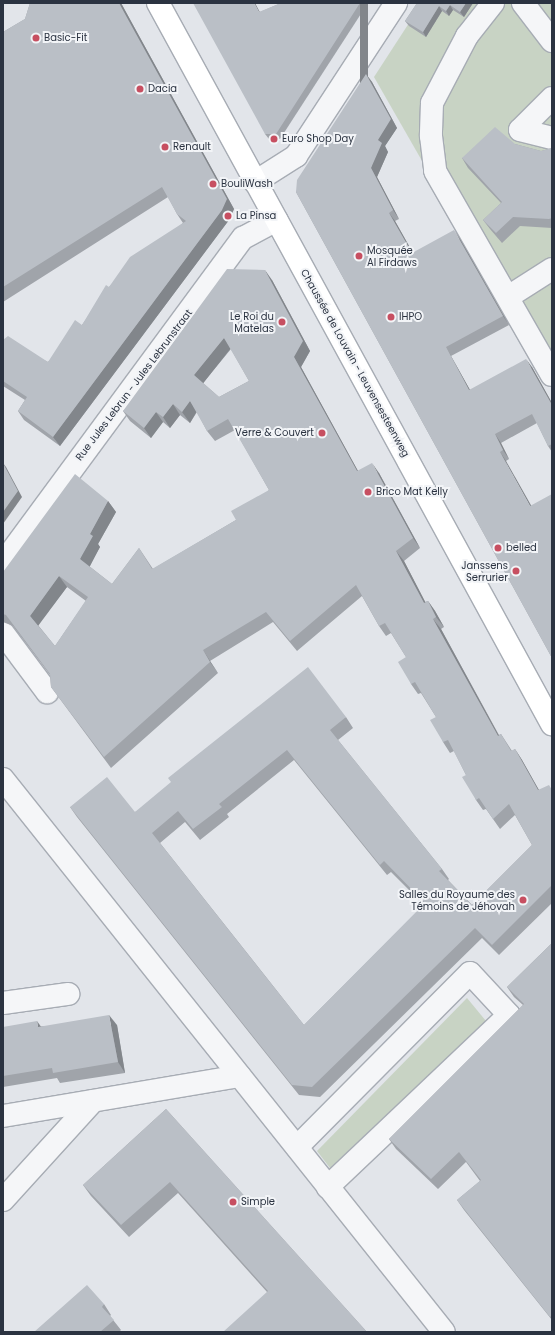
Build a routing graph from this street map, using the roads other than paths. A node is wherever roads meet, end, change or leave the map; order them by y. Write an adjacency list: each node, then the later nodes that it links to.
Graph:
1 (158, 3): 10 (main road, Chaussée de Louvain - Leuvensesteenweg)
2 (396, 3): 10 (street)
3 (493, 3): 13 (street)
4 (507, 3): 5 (street)
5 (516, 3)
6 (523, 3): 7 (street)
7 (552, 41)
8 (552, 98): 9 (street)
9 (552, 138)
10 (256, 182): 11 (main road, Chaussée de Louvain - Leuvensesteenweg)
11 (276, 220): 15 (street, Rue Jules Lebrun - Jules Lebrunstraat); 18 (main road, Chaussée de Louvain - Leuvensesteenweg)
12 (552, 269): 13 (street)
13 (508, 298): 14 (street)
14 (552, 375)
15 (3, 563)
16 (3, 634): 17 (street)
17 (47, 692)
18 (552, 724)
19 (3, 779): 22 (street)
20 (68, 994): 21 (street)
21 (3, 1003)
22 (240, 1076): 23 (street); 25 (street)
23 (93, 1101): 24 (street); 27 (street)
24 (3, 1116)
25 (297, 1147): 26 (street); 26 (street)
26 (328, 1187): 28 (street)
27 (3, 1200)
28 (444, 1332)

